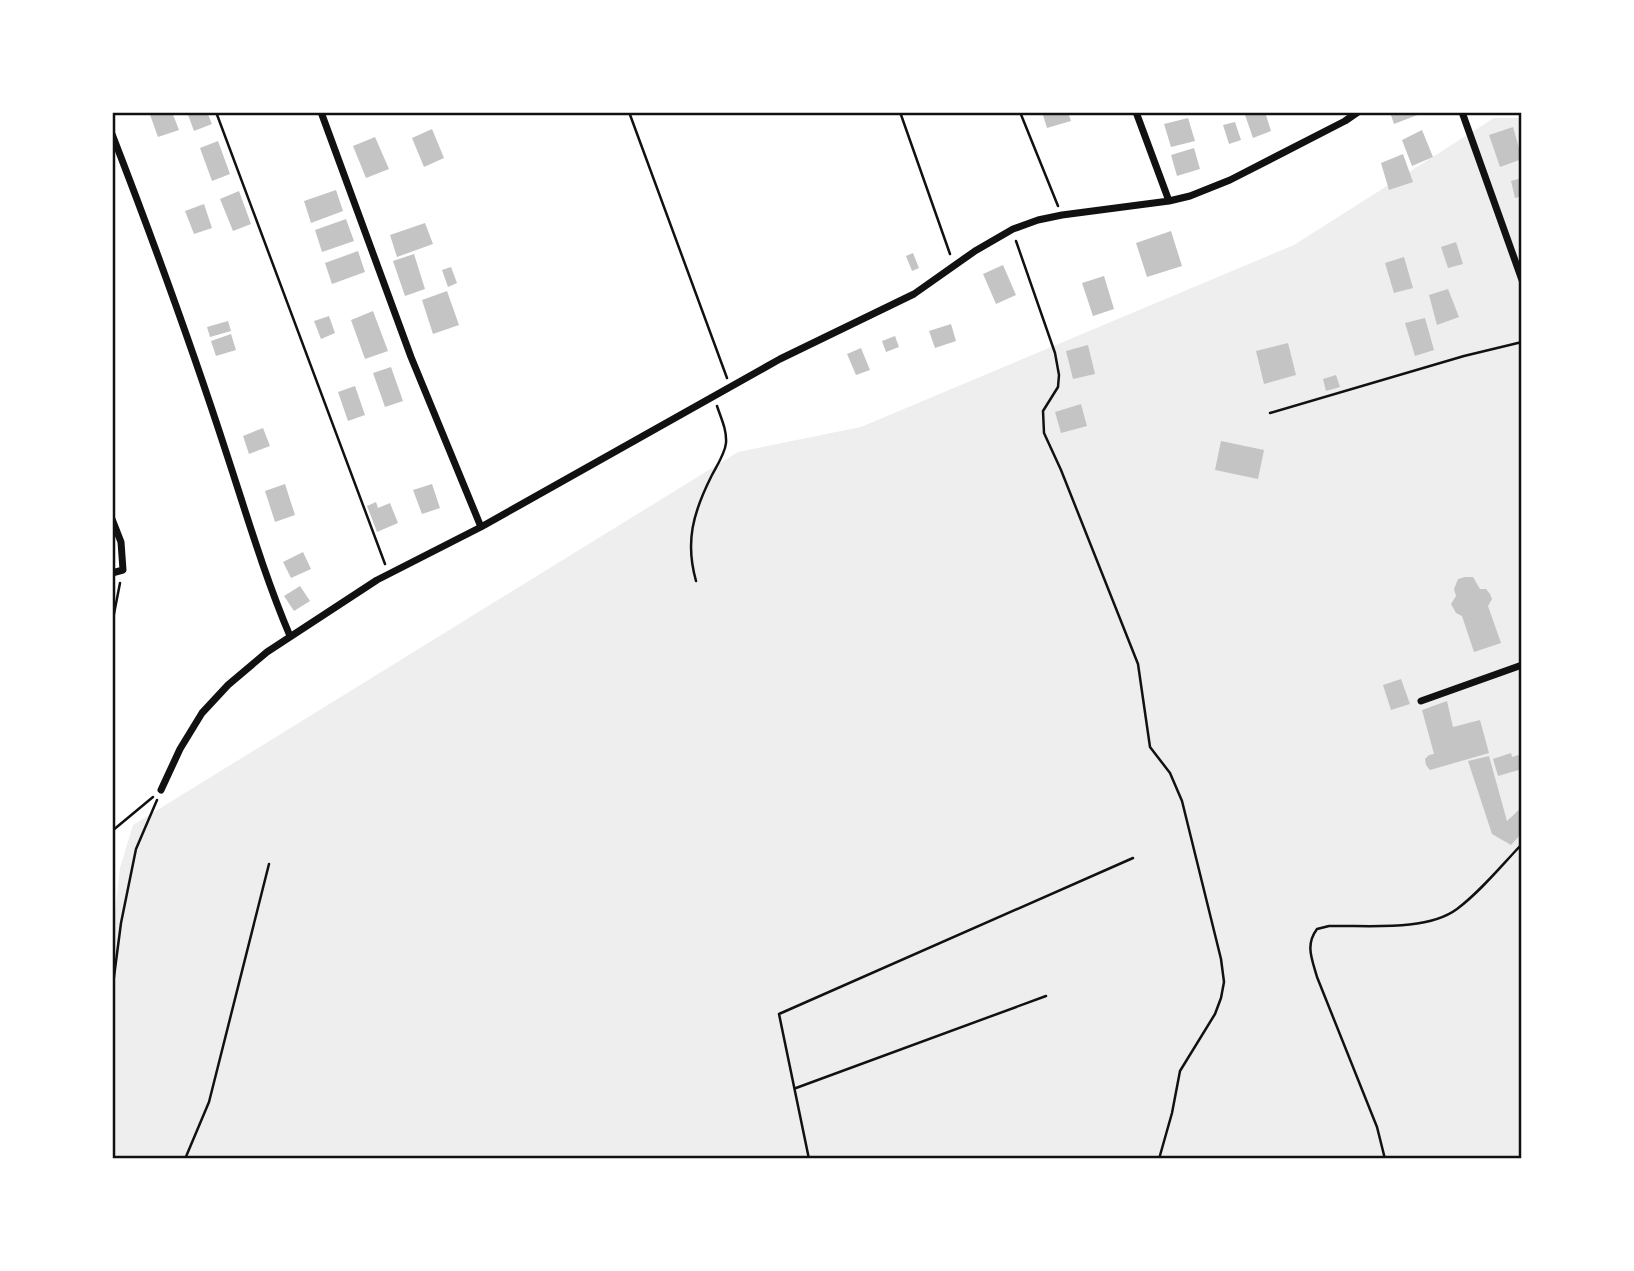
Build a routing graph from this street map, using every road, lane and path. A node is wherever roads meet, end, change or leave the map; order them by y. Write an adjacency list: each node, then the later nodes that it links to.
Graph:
1 (216, 112): 23 (path)
2 (321, 112): 20 (street)
3 (629, 112): 16 (path)
4 (900, 112): 13 (path)
5 (1020, 112): 11 (path)
6 (1136, 112): 10 (street)
7 (1358, 112): 10 (street)
8 (1462, 112): 14 (street)
9 (112, 134): 26 (street)
10 (1170, 201): 11 (street)
11 (1062, 215): 12 (street)
12 (1013, 229): 13 (street); 39 (path)
13 (955, 266): 16 (street)
14 (1522, 280)
15 (1522, 342): 18 (path)
16 (731, 387): 17 (street)
17 (714, 396): 20 (street); 24 (path)
18 (1270, 413)
19 (112, 519): 21 (street)
20 (481, 527): 23 (street)
21 (123, 570): 22 (street); 25 (path)
22 (112, 573)
23 (388, 574): 26 (street)
24 (696, 581)
25 (112, 624)
26 (290, 636): 29 (street)
27 (1522, 665): 28 (street)
28 (1421, 701)
29 (161, 790): 30 (path); 34 (path)
30 (112, 831)
31 (1522, 844): 40 (path)
32 (1133, 858): 36 (path)
33 (269, 864): 37 (path)
34 (112, 992)
35 (1046, 996): 36 (path)
36 (794, 1088): 38 (path)
37 (185, 1159)
38 (809, 1159)
39 (1159, 1159)
40 (1385, 1159)

